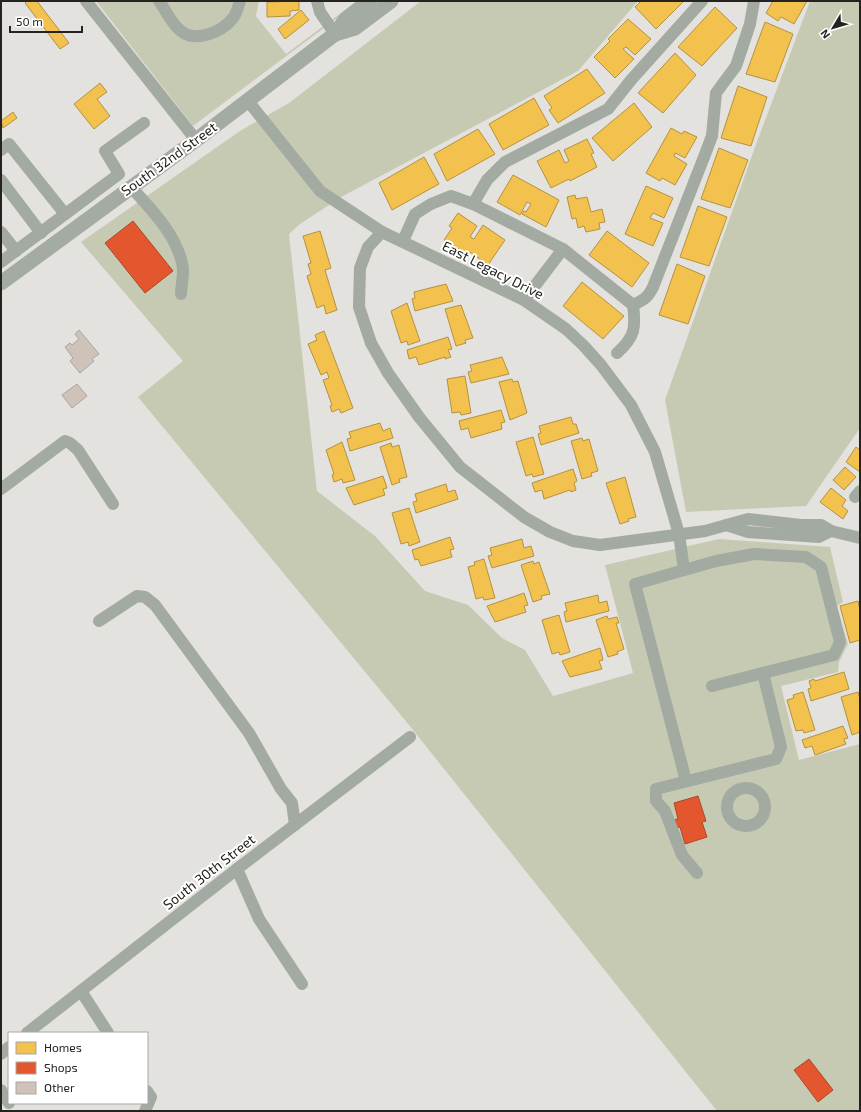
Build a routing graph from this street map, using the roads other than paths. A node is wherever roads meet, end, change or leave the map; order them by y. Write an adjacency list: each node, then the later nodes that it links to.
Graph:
1 (86, 1): 12 (street)
2 (159, 1): 3 (street)
3 (240, 1)
4 (369, 1): 9 (main road, South 32nd Street)
5 (391, 1): 9 (main road, South 32nd Street)
6 (702, 1): 16 (street)
7 (754, 1): 28 (street)
8 (319, 7): 9 (street)
9 (335, 34): 10 (main road, South 32nd Street)
10 (248, 101): 12 (main road, South 32nd Street); 19 (street, East Legacy Drive)
11 (144, 123): 17 (street)
12 (196, 140): 15 (main road, South 32nd Street)
13 (1, 150): 17 (street)
14 (1, 180): 20 (street)
15 (131, 187): 25 (main road, South 32nd Street); 26 (street)
16 (473, 204): 21 (street); 22 (street)
17 (65, 214): 20 (street)
18 (1, 232): 23 (street)
19 (382, 232): 21 (street, East Legacy Drive); 35 (street)
20 (41, 233): 23 (street)
21 (402, 241): 27 (street, East Legacy Drive)
22 (563, 249): 27 (street); 28 (street)
23 (16, 251): 24 (street)
24 (1, 262)
25 (1, 283)
26 (181, 294)
27 (524, 300): 35 (street, East Legacy Drive)
28 (633, 305): 29 (street)
29 (617, 353)
30 (1, 489): 31 (street)
31 (114, 504)
32 (776, 522): 33 (street); 34 (street); 36 (street)
33 (725, 524): 35 (street); 36 (street)
34 (831, 531): 36 (street); 37 (street)
35 (678, 534): 38 (street, East Legacy Drive)
36 (777, 535)
37 (860, 538)
38 (684, 570): 40 (street); 44 (street)
39 (100, 621): 46 (street)
40 (763, 673): 41 (street); 43 (street)
41 (712, 686)
42 (410, 737): 46 (street, South 30th Street)
43 (734, 770): 44 (street); 45 (street)
44 (686, 782): 48 (street)
45 (739, 789)
46 (295, 825): 47 (street, South 30th Street)
47 (237, 869): 49 (street); 50 (street, South 30th Street)
48 (697, 873)
49 (302, 984)
50 (81, 991): 51 (street, South 30th Street); 52 (street)
51 (28, 1032)
52 (107, 1032)
53 (1, 1090): 55 (street)
54 (148, 1092): 56 (street)
55 (8, 1101)
56 (148, 1104)

